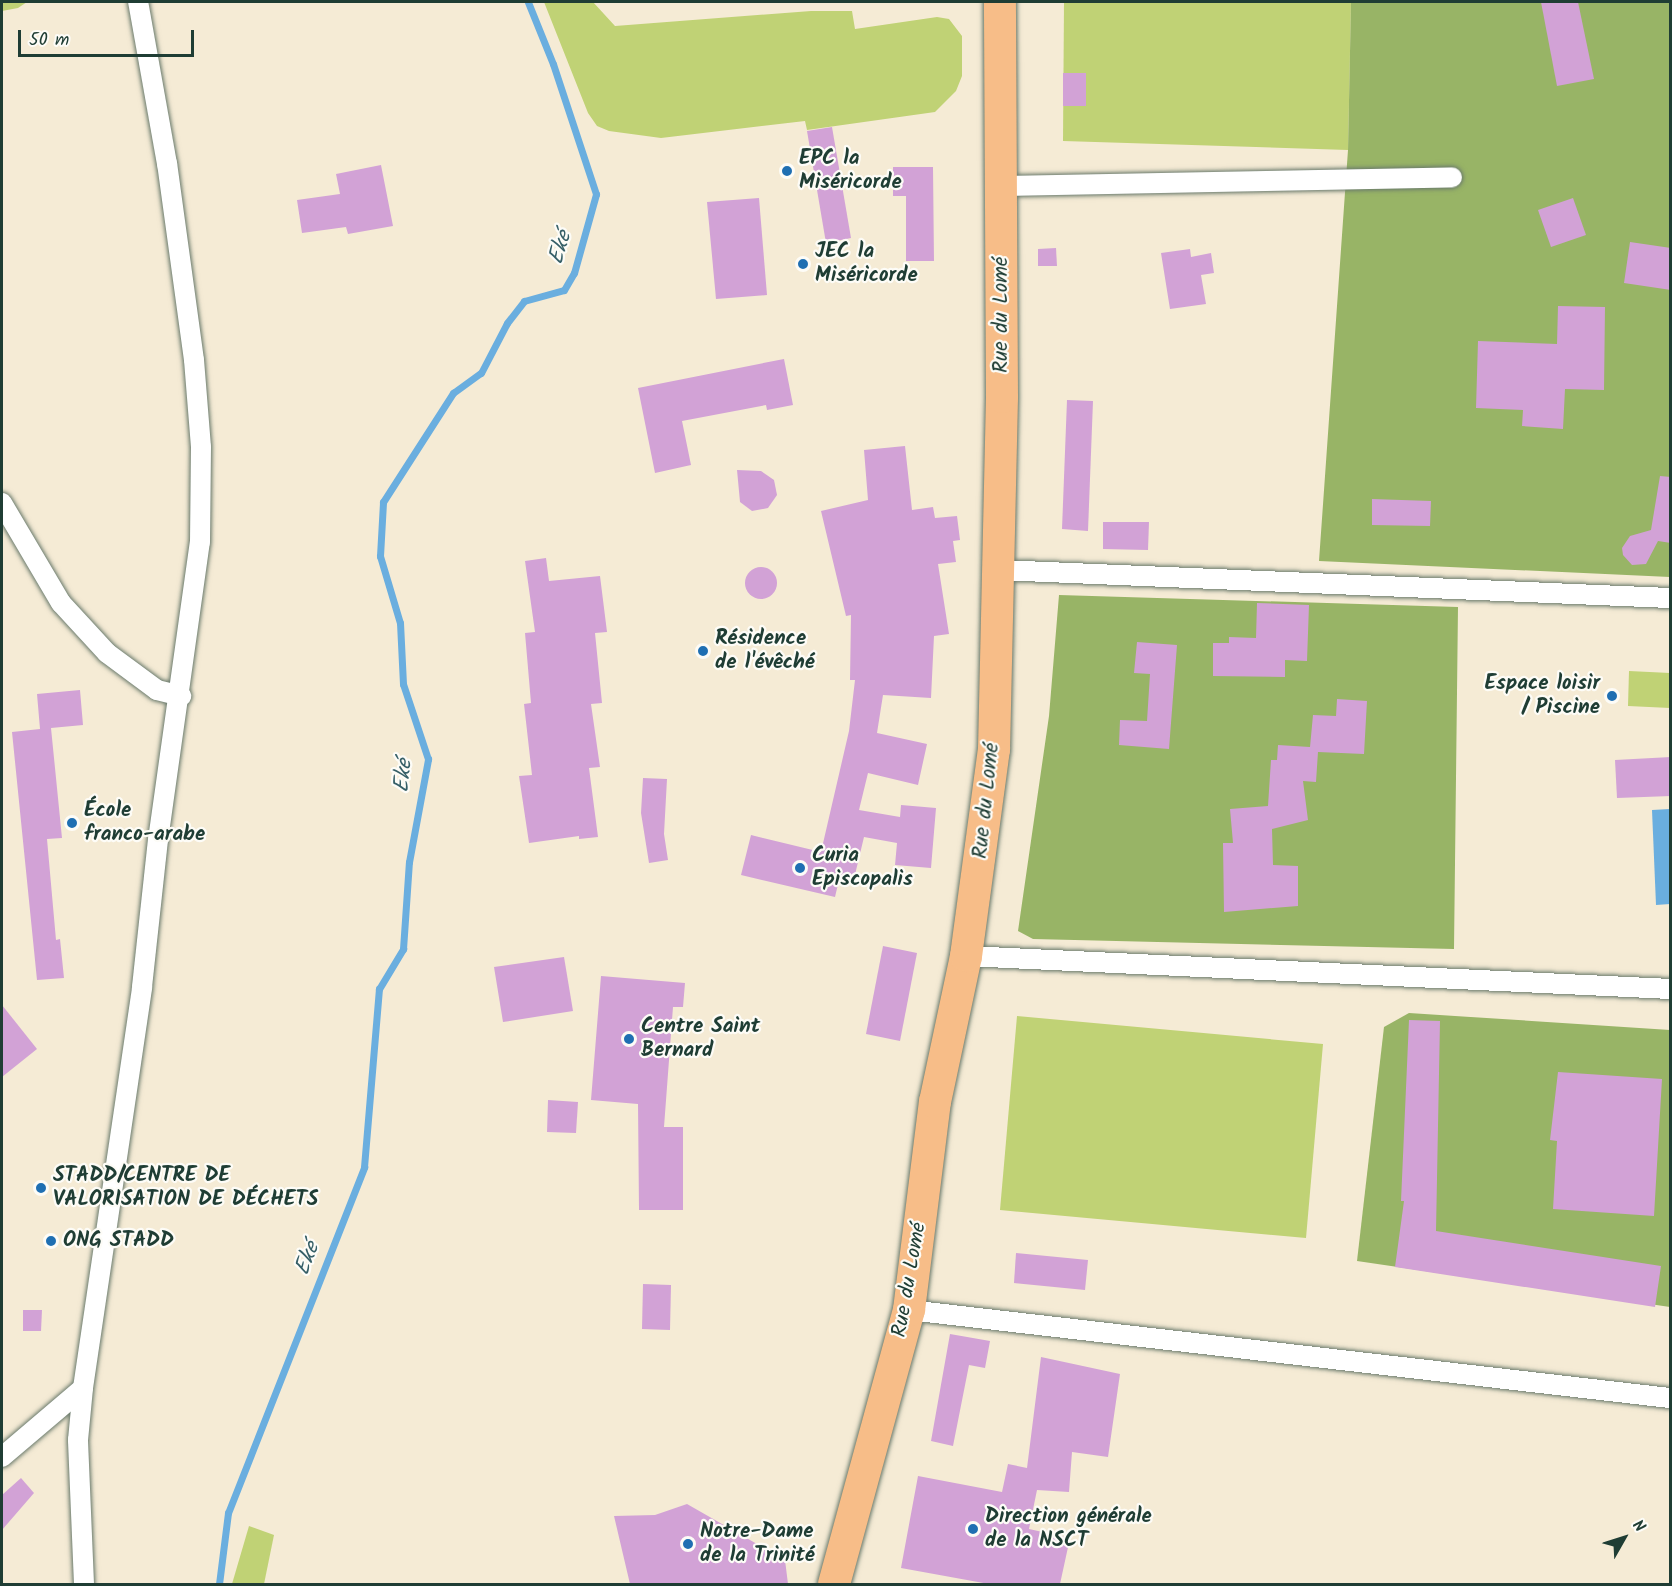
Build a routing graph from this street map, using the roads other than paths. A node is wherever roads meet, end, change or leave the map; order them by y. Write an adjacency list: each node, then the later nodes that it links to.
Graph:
1 (138, 2): 8 (street)
2 (1000, 2): 4 (main road, Rue du Lomé)
3 (1452, 177): 4 (street)
4 (1001, 186): 6 (main road, Rue du Lomé)
5 (2, 503): 8 (street)
6 (999, 570): 7 (street); 9 (main road, Rue du Lomé)
7 (1671, 598)
8 (181, 696): 12 (street)
9 (966, 956): 10 (street); 11 (main road, Rue du Lomé)
10 (1671, 988)
11 (909, 1310): 13 (street); 16 (main road, Rue du Lomé)
12 (83, 1388): 14 (street); 15 (street)
13 (1671, 1398)
14 (2, 1456)
15 (84, 1584)
16 (834, 1584)

